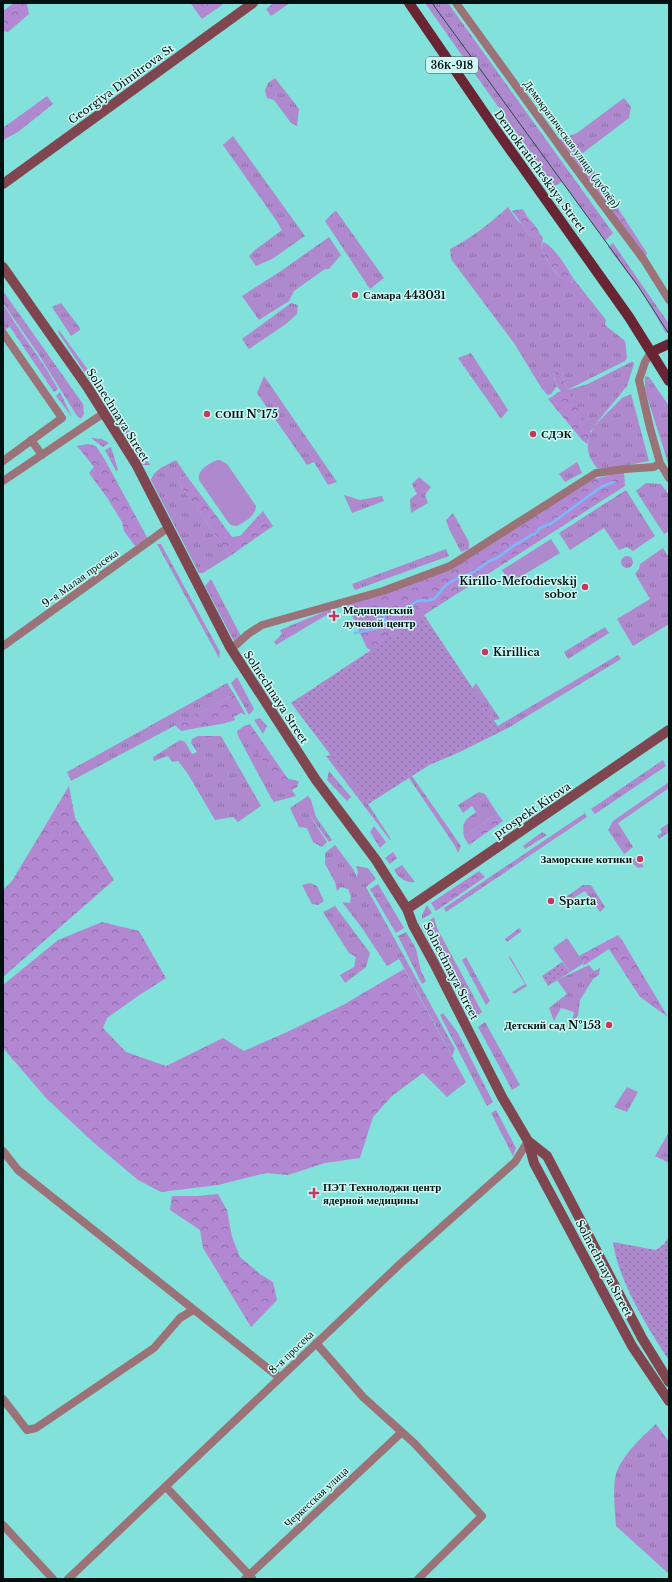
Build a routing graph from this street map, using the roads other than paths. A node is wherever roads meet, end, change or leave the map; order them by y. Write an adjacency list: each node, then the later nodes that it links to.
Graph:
1 (253, 3): 4 (main road, Georgiya Dimitrova St)
2 (410, 3): 9 (main road, Demokraticheskaya Street / 36К-918)
3 (456, 3): 6 (street, Демократическая улица (дублёр))
4 (3, 184)
5 (3, 267): 12 (main road, Solnechnaya Street)
6 (669, 300)
7 (3, 333): 13 (street)
8 (669, 344): 9 (main road)
9 (651, 352): 10 (main road); 11 (main road, Demokraticheskaya Street); 16 (street)
10 (669, 353)
11 (669, 381)
12 (104, 413): 14 (street); 19 (main road, Solnechnaya Street)
13 (31, 440): 14 (street); 15 (street)
14 (42, 455): 18 (street)
15 (3, 461)
16 (660, 463): 17 (street); 21 (street)
17 (669, 478)
18 (3, 481)
19 (169, 527): 20 (street, 9-я Малая просека); 21 (main road, Solnechnaya Street)
20 (3, 646)
21 (230, 647): 23 (main road, Solnechnaya Street)
22 (669, 730): 23 (main road, prospekt Kirova)
23 (407, 909): 24 (main road, Solnechnaya Street)
24 (528, 1141): 27 (street, 8-я просека); 29 (main road, Solnechnaya Street); 31 (main road, Solnechnaya Street)
25 (3, 1151): 26 (street)
26 (193, 1310): 28 (street); 30 (street)
27 (316, 1343): 28 (street, 8-я просека); 32 (street)
28 (280, 1378): 33 (street, 8-я просека)
29 (669, 1382)
30 (3, 1399)
31 (669, 1401)
32 (402, 1432): 35 (street, Черкесская улица); 38 (street)
33 (166, 1487): 35 (street); 37 (street, 8-я просека)
34 (3, 1525): 36 (street)
35 (249, 1578)
36 (53, 1579)
37 (68, 1579)
38 (418, 1579)

